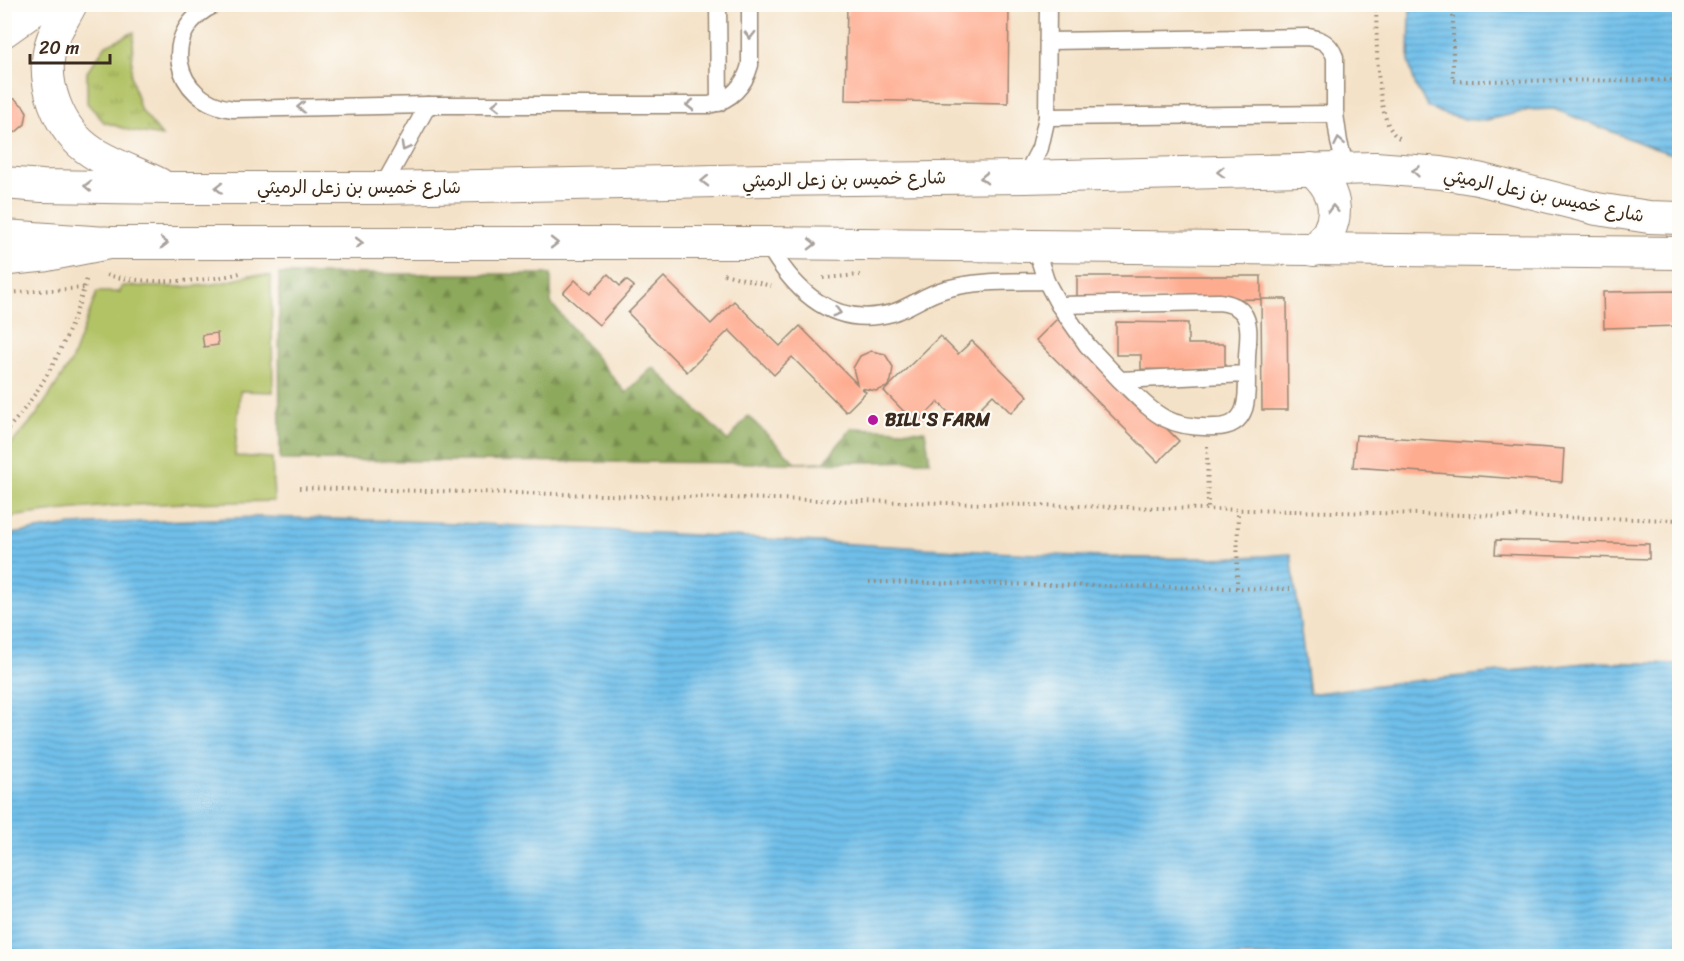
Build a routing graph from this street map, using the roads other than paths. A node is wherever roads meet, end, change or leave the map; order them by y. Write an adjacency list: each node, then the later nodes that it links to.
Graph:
1 (42, 4): 7 (street)
2 (71, 4): 17 (street)
3 (216, 4): 10 (lane, one-way to 3)
4 (718, 4): 9 (lane)
5 (750, 4): 9 (lane, one-way to 9)
6 (1048, 4): 8 (lane)
7 (4, 31)
8 (1048, 40): 11 (lane); 12 (lane)
9 (719, 103): 10 (lane, one-way to 10)
10 (428, 105): 18 (lane, one-way to 18)
11 (1335, 114): 12 (lane); 14 (lane, one-way to 11)
12 (1047, 117): 15 (lane)
13 (1311, 169): 14 (street, شارع خميس بن زعل الرميثي); 15 (street, شارع خميس بن زعل الرميثي, one-way to 15); 24 (street, one-way to 13)
14 (1346, 169): 19 (street, شارع خميس بن زعل الرميثي, one-way to 14)
15 (1025, 177): 18 (street, شارع خميس بن زعل الرميثي, one-way to 18)
16 (4, 183): 17 (street, شارع خميس بن زعل الرميثي, one-way to 16)
17 (168, 188): 18 (street, شارع خميس بن زعل الرميثي, one-way to 17)
18 (382, 188)
19 (1680, 219)
20 (4, 236): 21 (street, شارع خميس بن زعل الرميثي)
21 (106, 243): 22 (street, شارع خميس بن زعل الرميثي, one-way to 22); 26 (street)
22 (767, 243): 23 (street, شارع خميس بن زعل الرميثي, one-way to 23); 27 (lane, one-way to 27)
23 (1035, 246): 24 (street, شارع خميس بن زعل الرميثي); 27 (lane)
24 (1314, 250): 25 (street, شارع خميس بن زعل الرميثي)
25 (1680, 253)
26 (4, 259)
27 (1047, 280): 28 (lane)
28 (1059, 305): 29 (lane); 30 (lane)
29 (1246, 374): 30 (lane); 30 (lane)
30 (1120, 380)

